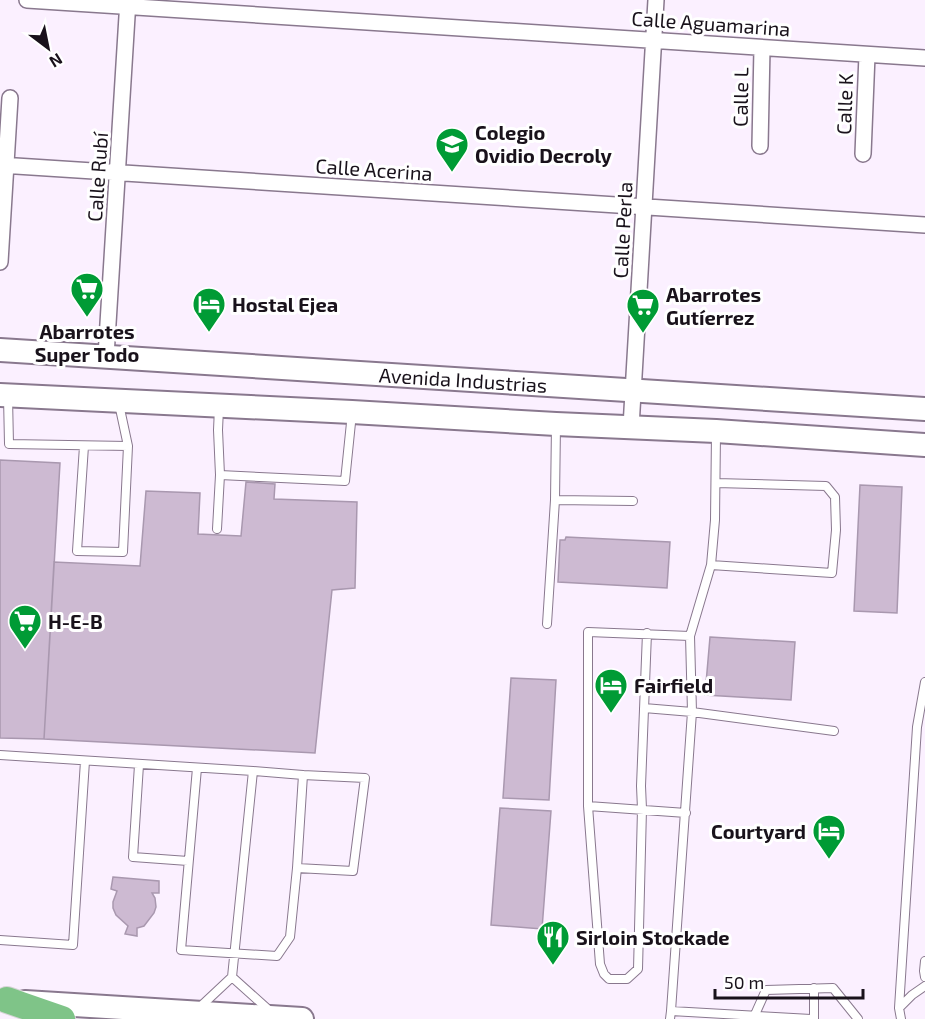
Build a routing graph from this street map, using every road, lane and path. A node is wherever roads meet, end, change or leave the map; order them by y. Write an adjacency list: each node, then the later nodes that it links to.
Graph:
1 (27, 0): 3 (street, Calle Aguamarina)
2 (656, 0): 4 (street, Calle Perla)
3 (128, 3): 4 (street, Calle Aguamarina); 12 (street, Calle Rubí)
4 (653, 41): 5 (street, Calle Aguamarina); 13 (street, Calle Perla)
5 (762, 48): 6 (street, Calle Aguamarina); 9 (street, Calle L)
6 (867, 55): 7 (street, Calle Aguamarina); 10 (street, Calle K)
7 (925, 58)
8 (10, 98): 11 (street)
9 (760, 146)
10 (863, 154)
11 (4, 166): 12 (street, Calle Acerina); 15 (street)
12 (118, 173): 13 (street, Calle Acerina); 17 (street, Calle Rubí)
13 (644, 207): 14 (street, Calle Acerina); 18 (street, Calle Perla)
14 (925, 225)
15 (0, 262)
16 (0, 350): 17 (main road, Avenida Industrias)
17 (106, 356): 18 (main road, Avenida Industrias)
18 (634, 390): 22 (main road, Avenida Industrias); 25 (street, Calle Perla)
19 (4, 395): 20 (main road, Avenida Industrias); 28 (lane)
20 (119, 400): 21 (main road, Avenida Industrias); 29 (lane)
21 (220, 405): 23 (main road, Avenida Industrias); 30 (lane)
22 (925, 409)
23 (352, 412): 24 (main road, Avenida Industrias); 30 (lane)
24 (556, 424): 25 (main road, Avenida Industrias); 32 (lane)
25 (632, 427): 26 (main road, Avenida Industrias)
26 (716, 431): 27 (main road, Avenida Industrias); 31 (lane)
27 (925, 445)
28 (84, 446): 29 (lane); 29 (lane)
29 (128, 446)
30 (220, 475): 34 (lane)
31 (716, 483): 35 (lane); 35 (lane)
32 (555, 500): 33 (lane); 36 (lane)
33 (633, 501)
34 (217, 529)
35 (711, 565): 38 (lane)
36 (547, 624)
37 (647, 633): 38 (lane); 40 (lane); 49 (lane)
38 (690, 636): 41 (lane)
39 (925, 682): 62 (lane)
40 (644, 708): 41 (lane); 50 (lane)
41 (692, 712): 42 (lane); 51 (lane)
42 (834, 730)
43 (0, 756): 44 (lane)
44 (85, 761): 45 (lane); 54 (lane)
45 (139, 765): 46 (lane); 52 (lane)
46 (197, 768): 47 (lane); 52 (lane)
47 (253, 771): 48 (lane); 55 (lane)
48 (303, 775): 53 (lane); 53 (lane)
49 (588, 806): 50 (lane); 50 (lane)
50 (642, 809): 51 (lane)
51 (686, 813): 64 (lane)
52 (188, 861): 55 (lane)
53 (297, 868): 55 (lane)
54 (0, 940)
55 (234, 953): 57 (lane)
56 (925, 961): 58 (lane)
57 (232, 977): 63 (lane); 65 (lane)
58 (925, 977)
59 (925, 987): 62 (lane)
60 (814, 988): 66 (lane); 69 (lane); 70 (lane)
61 (2, 999): 63 (main road); 67 (highway)
62 (899, 1008): 71 (lane)
63 (195, 1012): 65 (main road)
64 (670, 1015): 66 (lane)
65 (276, 1017): 68 (main road)
66 (754, 1017): 69 (lane)
67 (62, 1019)
68 (302, 1019)
69 (813, 1019)
70 (858, 1019)
71 (901, 1019)

